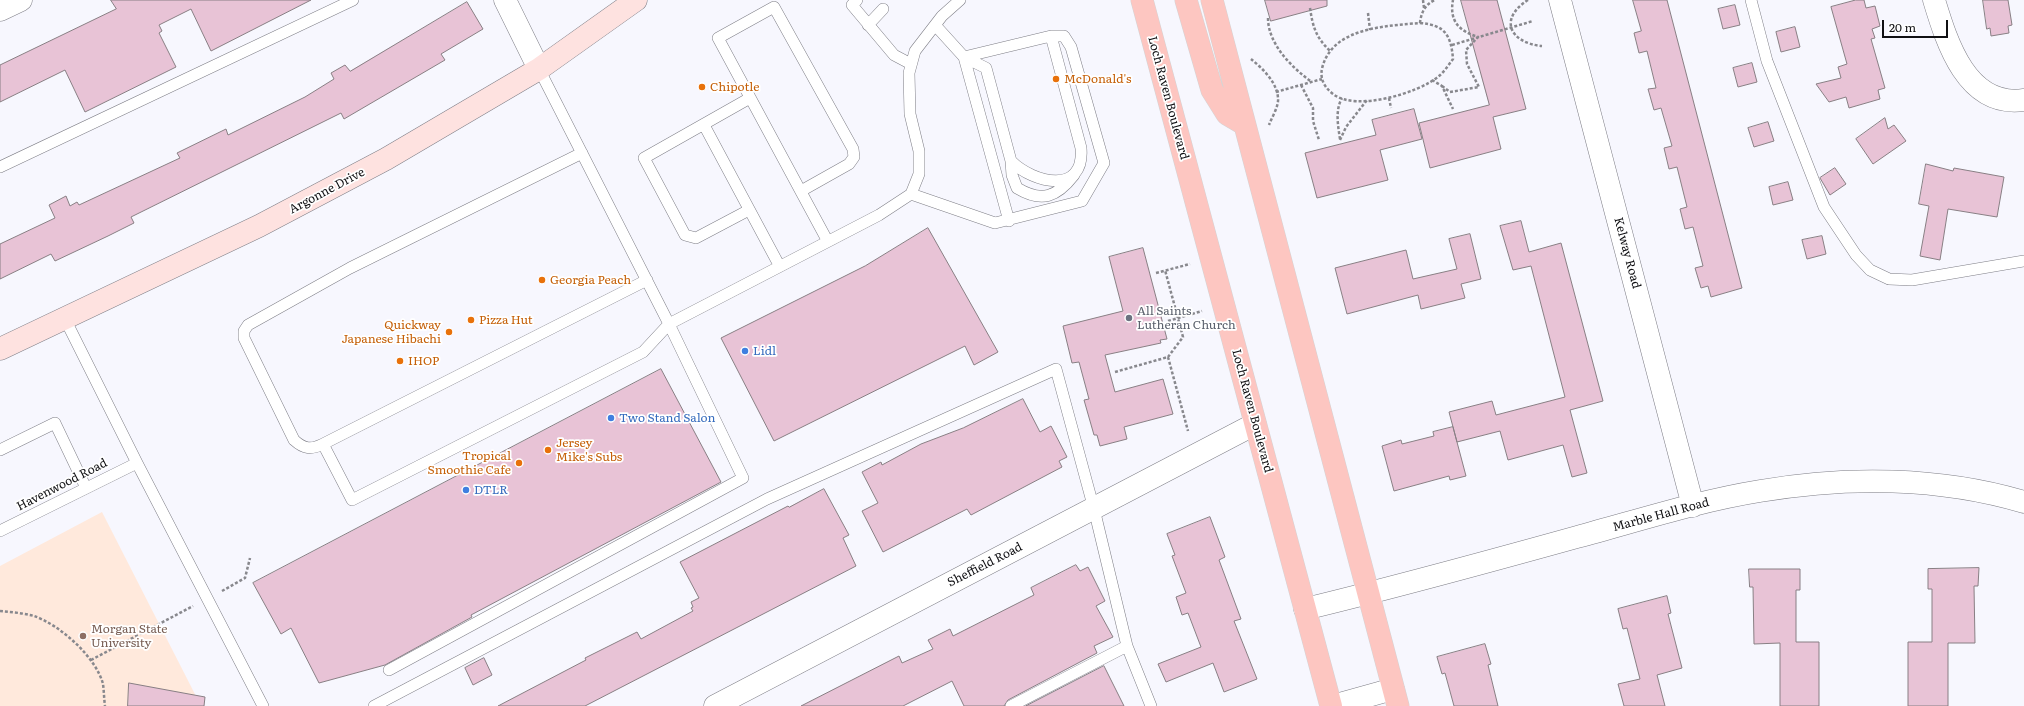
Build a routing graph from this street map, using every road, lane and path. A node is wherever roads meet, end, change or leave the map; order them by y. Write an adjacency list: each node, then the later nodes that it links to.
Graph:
1 (21, 0): 20 (street)
2 (353, 0): 57 (lane)
3 (505, 0): 37 (street)
4 (636, 0): 37 (main road, Argonne Drive)
5 (857, 0): 25 (lane)
6 (960, 0): 26 (lane)
7 (1142, 0): 78 (main road, Loch Raven Boulevard)
8 (1186, 0): 51 (main road)
9 (1212, 0): 51 (main road)
10 (1423, 0): 18 (path)
11 (1435, 0): 18 (path)
12 (1453, 0): 30 (path)
13 (1528, 0): 27 (path)
14 (1560, 0): 85 (street, Kelway Road)
15 (1751, 0): 64 (lane)
16 (1934, 0): 48 (street)
17 (1310, 8): 33 (path)
18 (1424, 8): 24 (path)
19 (883, 9): 25 (lane)
20 (0, 10)
21 (1368, 13): 28 (path)
22 (1268, 18): 40 (path)
23 (1533, 21): 27 (path)
24 (1420, 22): 28 (path); 31 (path)
25 (868, 24): 36 (lane)
26 (935, 25): 35 (lane); 36 (lane)
27 (1510, 28): 30 (path); 32 (path)
28 (1370, 30): 33 (path)
29 (1051, 36): 35 (lane); 58 (lane); 62 (lane)
30 (1478, 37): 31 (path); 42 (path)
31 (1452, 45): 39 (path)
32 (1542, 46)
33 (1330, 51): 38 (path)
34 (1250, 57): 43 (path)
35 (964, 58): 56 (lane); 62 (lane)
36 (911, 64): 60 (lane)
37 (539, 69): 55 (lane); 71 (main road, Argonne Drive)
38 (1322, 79): 40 (path); 45 (path)
39 (1432, 80): 42 (path); 46 (path)
40 (1312, 82): 41 (path)
41 (1301, 85): 43 (path); 54 (path)
42 (1442, 86): 50 (path)
43 (1276, 92): 53 (path)
44 (750, 98): 52 (lane); 59 (lane); 59 (lane)
45 (1342, 98): 47 (path); 47 (path)
46 (1389, 98): 47 (path); 49 (path)
47 (1367, 100)
48 (2024, 100)
49 (1391, 108)
50 (1453, 109)
51 (1244, 124): 89 (main road)
52 (704, 125): 61 (lane); 61 (lane)
53 (1268, 127)
54 (1319, 140)
55 (582, 153): 69 (lane); 80 (lane)
56 (1012, 161): 58 (lane); 58 (lane)
57 (0, 167)
58 (1077, 171)
59 (801, 191): 63 (lane)
60 (911, 194): 62 (lane); 63 (lane)
61 (749, 210): 66 (lane)
62 (1009, 221)
63 (827, 240): 66 (lane)
64 (2024, 261)
65 (1196, 263): 67 (path)
66 (779, 265): 74 (lane)
67 (1165, 270): 68 (path); 72 (path)
68 (1156, 273)
69 (647, 280): 74 (lane); 80 (lane)
70 (1207, 310): 72 (path)
71 (65, 318): 75 (main road, Argonne Drive); 82 (lane)
72 (1178, 318): 73 (path); 76 (path)
73 (1168, 321)
74 (669, 324): 80 (lane); 95 (lane)
75 (0, 349)
76 (1168, 357): 77 (path); 79 (path)
77 (1115, 372)
78 (1255, 424): 86 (street, Sheffield Road); 91 (main road, Loch Raven Boulevard)
79 (1188, 432)
80 (323, 444)
81 (0, 450): 83 (lane)
82 (137, 463): 83 (lane, Havenwood Road); 90 (lane)
83 (86, 488): 87 (lane, Havenwood Road)
84 (2024, 502): 85 (street, Marble Hall Road)
85 (1693, 506): 89 (street, Marble Hall Road)
86 (1094, 509): 93 (lane); 99 (lane); 100 (street, Sheffield Road)
87 (0, 531)
88 (250, 558): 90 (path)
89 (1368, 594): 91 (street, Marble Hall Road); 96 (main road)
90 (208, 599): 94 (path); 98 (lane)
91 (1305, 609): 103 (main road, Loch Raven Boulevard)
92 (0, 611): 94 (path)
93 (1127, 646): 101 (lane); 102 (lane)
94 (91, 660): 97 (path)
95 (390, 670)
96 (1395, 698): 103 (street)
97 (105, 706)
98 (263, 706)
99 (374, 706)
100 (715, 706)
101 (1011, 706)
102 (1151, 706)
103 (1332, 706)

